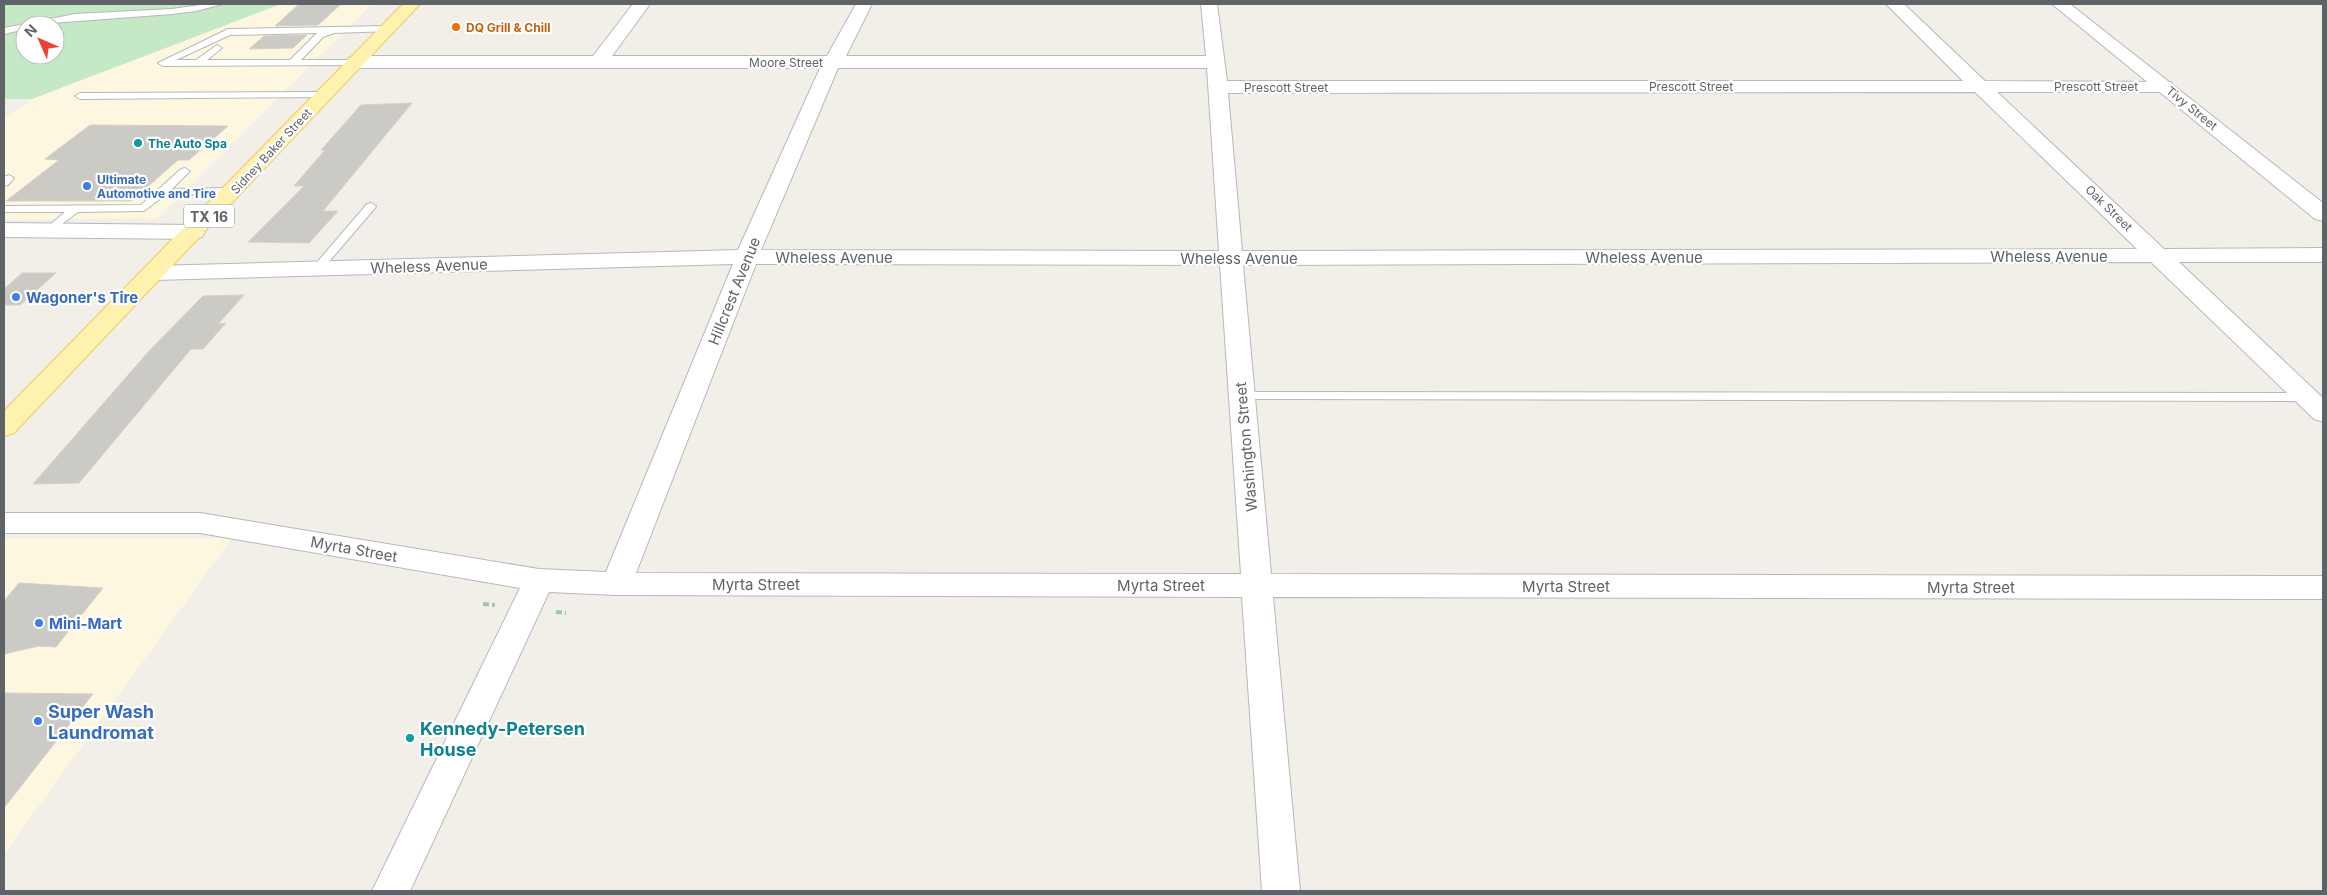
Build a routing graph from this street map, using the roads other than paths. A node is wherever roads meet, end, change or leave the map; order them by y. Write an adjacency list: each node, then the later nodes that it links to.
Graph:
1 (219, 4): 8 (lane)
2 (412, 4): 9 (main road, Sidney Baker Street / TX 16)
3 (642, 4): 14 (street)
4 (864, 4): 17 (street, Hillcrest Avenue)
5 (1209, 4): 19 (street, Washington Street)
6 (1894, 4): 20 (street, Oak Street)
7 (2060, 4): 21 (street, Tivy Street)
8 (65, 18)
9 (387, 29): 10 (lane); 16 (main road, Sidney Baker Street / TX 16)
10 (334, 30): 11 (lane); 15 (lane)
11 (237, 32): 12 (lane); 18 (lane)
12 (225, 42)
13 (217, 48): 18 (lane)
14 (599, 61): 16 (street, Moore Street); 17 (street, Moore Street)
15 (293, 62): 16 (lane); 18 (lane)
16 (355, 62): 22 (main road, Sidney Baker Street / TX 16)
17 (831, 62): 19 (street, Moore Street); 36 (street, Hillcrest Avenue)
18 (198, 63)
19 (1217, 74): 20 (street, Prescott Street); 37 (street, Washington Street)
20 (1981, 86): 21 (street, Prescott Street); 35 (street, Oak Street)
21 (2164, 86): 28 (street, Tivy Street)
22 (324, 95): 23 (lane); 25 (main road, Sidney Baker Street / TX 16)
23 (80, 96)
24 (185, 171): 26 (lane)
25 (233, 191): 26 (lane); 33 (main road, Sidney Baker Street / TX 16)
26 (163, 192): 29 (lane)
27 (371, 206): 38 (lane)
28 (2318, 206)
29 (75, 209): 30 (lane); 32 (lane)
30 (4, 210)
31 (4, 230): 32 (street)
32 (50, 230): 33 (street)
33 (194, 232): 39 (main road, Sidney Baker Street / TX 16)
34 (2323, 255): 35 (street, Wheless Avenue)
35 (2158, 256): 37 (street, Wheless Avenue); 41 (street, Oak Street)
36 (747, 257): 37 (street, Wheless Avenue); 38 (street, Wheless Avenue); 46 (street, Hillcrest Avenue)
37 (1231, 258): 40 (street, Washington Street)
38 (317, 269): 39 (street, Wheless Avenue)
39 (154, 273): 43 (main road, Sidney Baker Street / TX 16)
40 (1242, 396): 41 (lane); 47 (street, Washington Street)
41 (2307, 397): 42 (street, Oak Street)
42 (2323, 413)
43 (4, 426)
44 (4, 523): 45 (street, Myrta Street)
45 (539, 580): 46 (street, Myrta Street); 49 (street)
46 (616, 584): 47 (street, Myrta Street)
47 (1258, 586): 48 (street, Myrta Street); 50 (street, Washington Street)
48 (2323, 588)
49 (391, 891)
50 (1281, 891)

